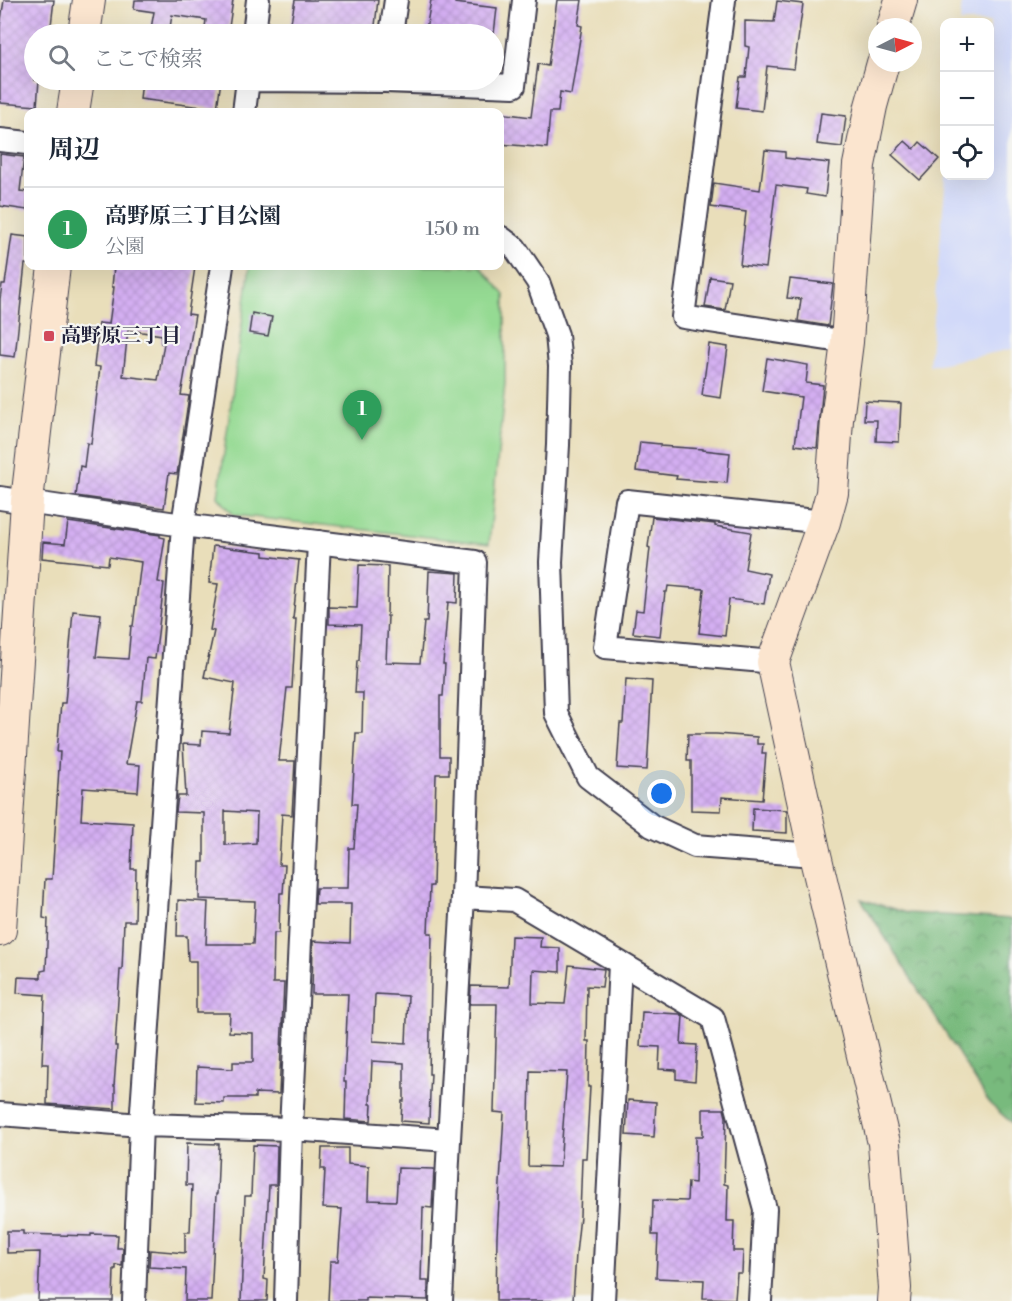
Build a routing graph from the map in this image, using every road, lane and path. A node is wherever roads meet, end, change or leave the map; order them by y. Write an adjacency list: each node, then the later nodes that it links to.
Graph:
1 (89, 0): 8 (street)
2 (258, 0): 9 (street)
3 (396, 0): 10 (street)
4 (524, 0): 12 (street)
5 (724, 0): 22 (street)
6 (901, 0): 7 (street)
7 (896, 18)
8 (85, 24)
9 (255, 24)
10 (393, 24)
11 (880, 72): 22 (street)
12 (504, 86)
13 (76, 90): 15 (street)
14 (247, 90): 16 (street)
15 (74, 108)
16 (244, 108)
17 (0, 140): 18 (street)
18 (24, 143)
19 (504, 240): 28 (street)
20 (53, 270): 23 (street)
21 (221, 270): 25 (street)
22 (847, 342): 24 (street)
23 (14, 500): 25 (street); 30 (street)
24 (824, 522): 27 (street); 27 (street)
25 (183, 525): 26 (street); 33 (street)
26 (319, 542): 29 (street); 34 (street)
27 (773, 662): 28 (street)
28 (815, 855): 41 (street)
29 (463, 897): 31 (street); 35 (street)
30 (0, 930)
31 (620, 964): 39 (street); 40 (street)
32 (0, 1114): 33 (street)
33 (141, 1125): 34 (street); 36 (street)
34 (291, 1129): 35 (street); 37 (street)
35 (449, 1140): 38 (street)
36 (134, 1301)
37 (286, 1301)
38 (441, 1301)
39 (603, 1301)
40 (760, 1301)
41 (894, 1301)

